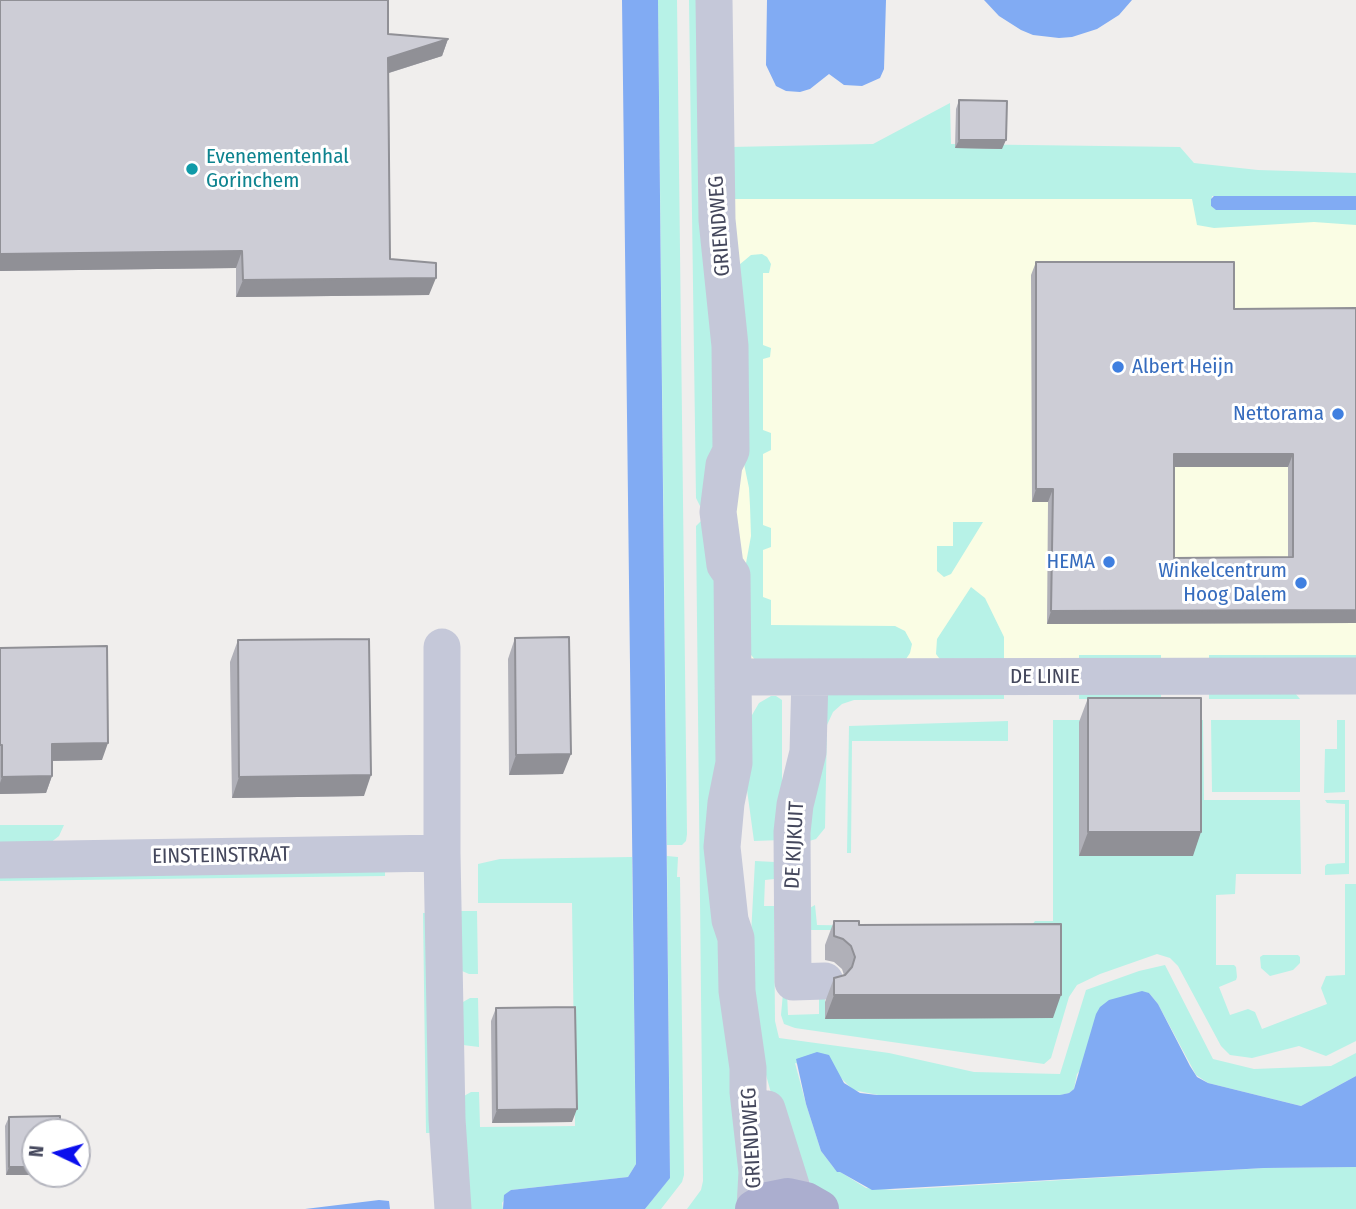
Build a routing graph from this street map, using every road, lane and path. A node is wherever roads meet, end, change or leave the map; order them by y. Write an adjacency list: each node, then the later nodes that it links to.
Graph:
1 (714, 0): 4 (street, GRIENDWEG)
2 (442, 648): 6 (street)
3 (1356, 676): 5 (street, DE LINIE)
4 (733, 677): 5 (street, DE LINIE); 9 (street, GRIENDWEG)
5 (810, 677): 8 (street, DE KIJKUIT)
6 (442, 853): 7 (street, EINSTEINSTRAAT); 12 (street)
7 (0, 860)
8 (825, 981)
9 (748, 1068): 10 (street, GRIENDWEG); 11 (street, GRIENDWEG)
10 (808, 1204): 11 (main road)
11 (754, 1208)
12 (453, 1209)

